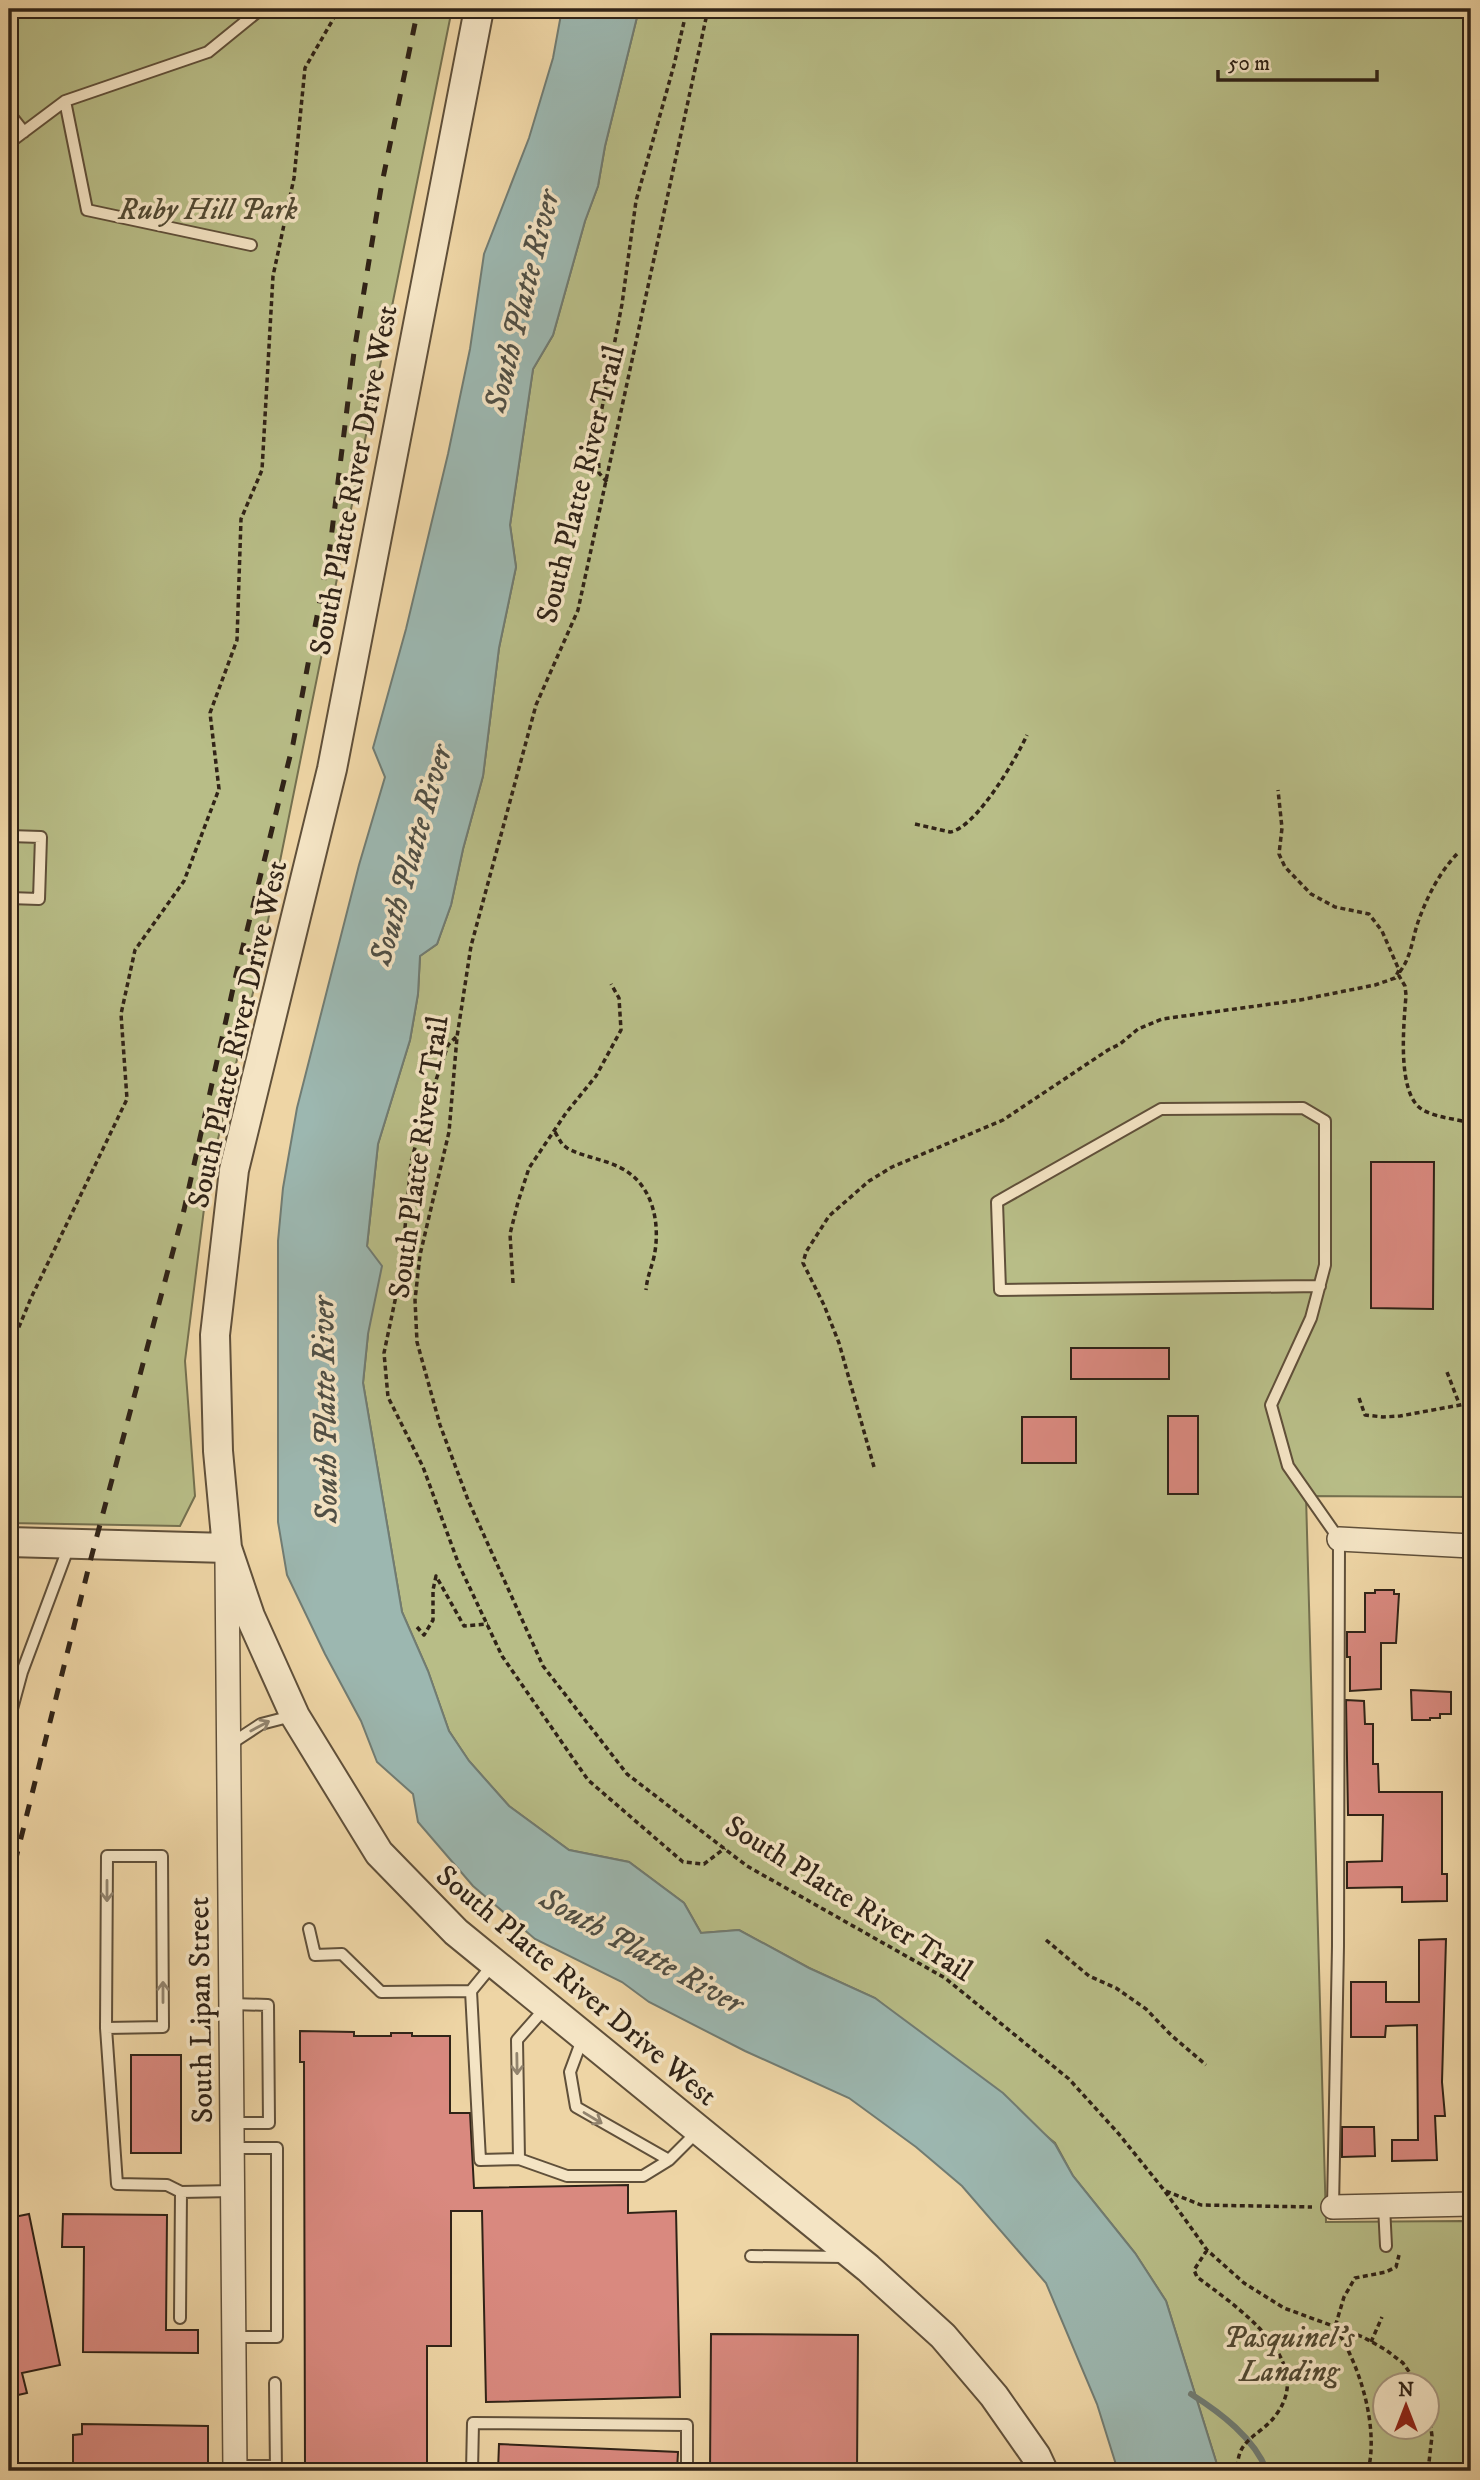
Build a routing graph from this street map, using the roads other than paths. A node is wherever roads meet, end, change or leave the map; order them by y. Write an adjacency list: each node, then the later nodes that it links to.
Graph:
1 (261, 9): 3 (lane)
2 (479, 9): 15 (street, South Platte River Drive West)
3 (65, 101): 5 (lane); 7 (lane)
4 (9, 113): 5 (lane)
5 (24, 132): 6 (lane)
6 (9, 143)
7 (251, 245)
8 (9, 836): 9 (lane)
9 (9, 898)
10 (1320, 1286): 10 (lane); 11 (lane)
11 (1339, 1539): 14 (street); 35 (lane)
12 (9, 1542): 13 (street)
13 (70, 1543): 15 (street); 17 (lane)
14 (1471, 1546)
15 (227, 1548): 16 (street, South Platte River Drive West); 18 (street, South Lipan Street)
16 (295, 1716): 18 (lane, one-way to 16); 20 (street, South Platte River Drive West)
17 (9, 1720)
18 (229, 1745): 22 (street, South Lipan Street)
19 (309, 1929): 21 (lane)
20 (494, 1963): 21 (lane); 23 (street, South Platte River Drive West)
21 (471, 1992): 29 (lane)
22 (231, 2004): 26 (street, South Lipan Street); 26 (lane)
23 (546, 2007): 25 (street, South Platte River Drive West); 29 (lane, one-way to 29)
24 (106, 2028): 24 (lane, one-way to 24); 32 (lane)
25 (583, 2037): 27 (street, South Platte River Drive West); 30 (lane, one-way to 30)
26 (232, 2123): 28 (street, South Lipan Street)
27 (698, 2131): 30 (lane); 38 (street, South Platte River Drive West)
28 (232, 2148): 31 (street, South Lipan Street); 40 (lane)
29 (519, 2159): 30 (lane)
30 (669, 2160)
31 (233, 2191): 32 (lane); 40 (street, South Lipan Street)
32 (181, 2192): 39 (lane)
33 (1471, 2204): 34 (street)
34 (1384, 2206): 35 (street); 36 (lane)
35 (1333, 2207)
36 (1386, 2246)
37 (751, 2256): 38 (lane)
38 (854, 2257): 46 (street, South Platte River Drive West)
39 (180, 2318)
40 (234, 2337): 42 (street, South Lipan Street)
41 (275, 2383): 43 (lane)
42 (235, 2469): 43 (lane)
43 (276, 2469)
44 (472, 2471): 45 (lane)
45 (687, 2471)
46 (1043, 2471)

